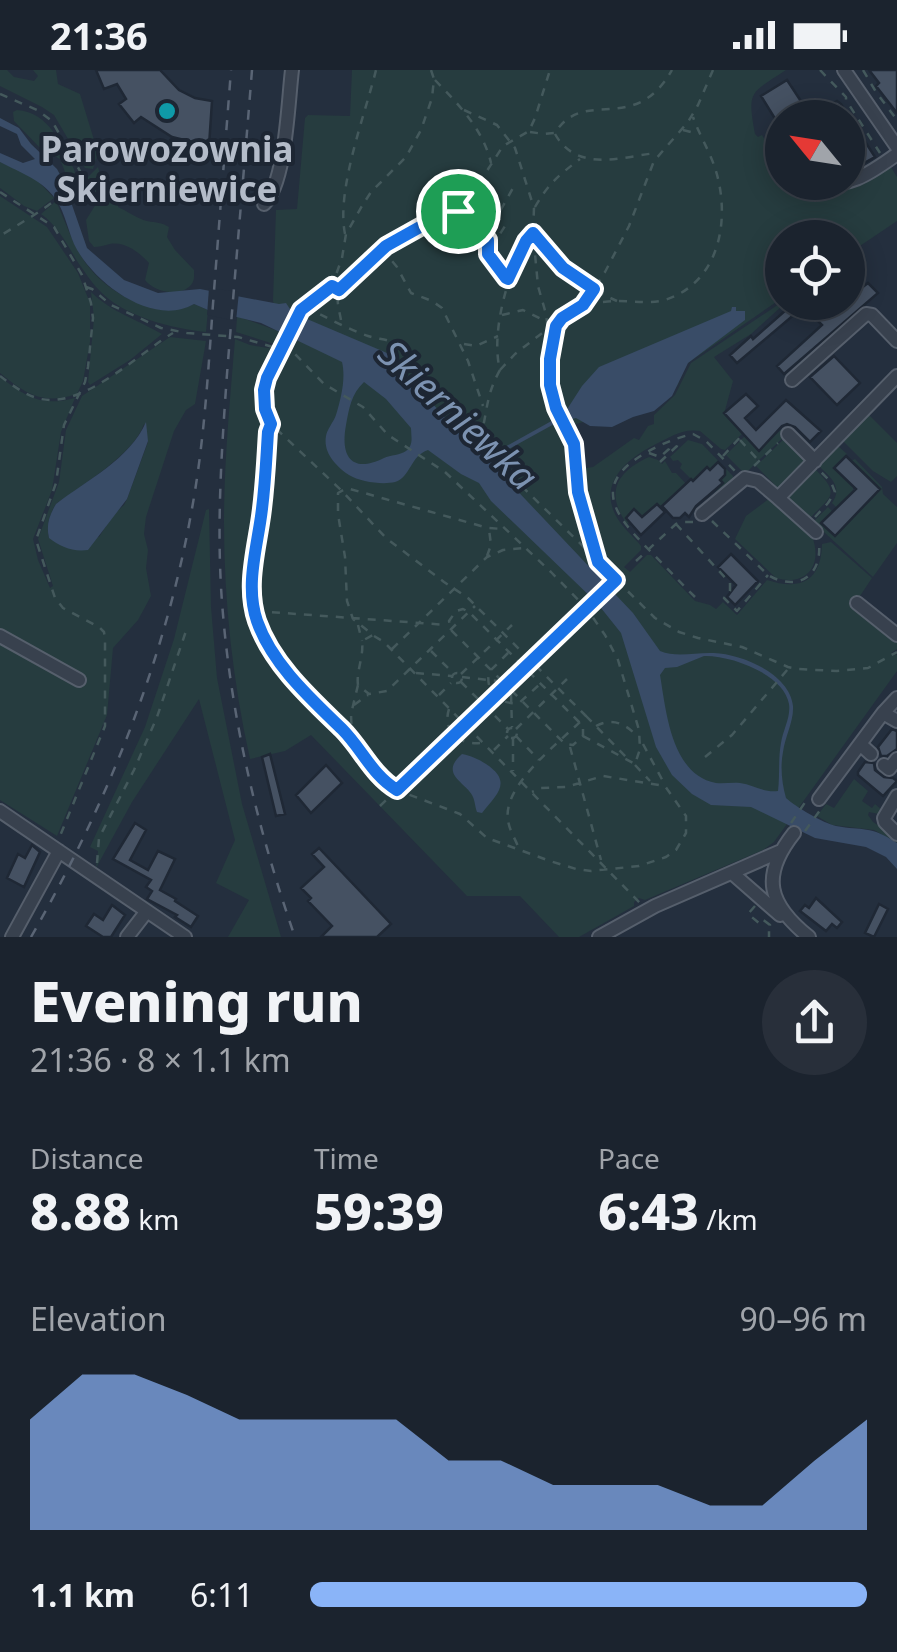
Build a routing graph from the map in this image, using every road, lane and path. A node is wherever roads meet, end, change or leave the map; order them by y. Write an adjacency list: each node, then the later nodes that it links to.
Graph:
1 (292, 70): 28 (street)
2 (376, 70): 34 (path)
3 (424, 70): 9 (path)
4 (550, 70): 17 (path)
5 (672, 70): 18 (path)
6 (712, 70): 14 (path)
7 (820, 70): 22 (path)
8 (864, 70): 15 (path)
9 (431, 72): 11 (path)
10 (849, 73): 22 (street)
11 (434, 79): 13 (path); 34 (path)
12 (0, 94): 31 (path)
13 (464, 110): 20 (path); 24 (path)
14 (691, 116): 16 (path); 19 (path)
15 (897, 120)
16 (682, 130): 19 (path); 21 (path)
17 (529, 131): 18 (path); 20 (path)
18 (554, 133): 23 (path)
19 (698, 134): 44 (path)
20 (511, 141): 24 (path); 30 (path)
21 (658, 153): 23 (path); 42 (path)
22 (894, 155): 25 (street)
23 (581, 158): 30 (path)
24 (492, 165): 29 (path)
25 (865, 173)
26 (513, 188): 32 (path)
27 (0, 192): 31 (path)
28 (264, 204)
29 (454, 208): 36 (path); 38 (path)
30 (534, 208): 33 (path)
31 (36, 214): 35 (path); 41 (path)
32 (496, 217): 36 (path); 37 (path)
33 (533, 233): 39 (path); 42 (path); 49 (path)
34 (346, 234): 40 (path)
35 (0, 236)
36 (485, 238): 37 (path)
37 (489, 244): 39 (path)
38 (382, 249): 43 (path); 55 (path)
39 (508, 279): 47 (path)
40 (332, 286): 43 (path); 46 (path)
41 (86, 287): 51 (path); 61 (path)
42 (594, 289): 44 (path); 45 (path)
43 (339, 290): 48 (path)
44 (617, 301): 45 (path)
45 (585, 303): 53 (path)
46 (303, 308): 48 (path); 56 (path)
47 (502, 315): 49 (path); 52 (path)
48 (341, 322): 68 (path)
49 (546, 322): 50 (path)
50 (548, 330): 53 (path); 57 (path)
51 (174, 332): 56 (path); 61 (path)
52 (499, 336): 55 (path); 57 (path)
53 (552, 336): 89 (path)
54 (897, 341): 60 (street)
55 (460, 344): 62 (path)
56 (282, 348): 63 (path); 83 (path)
57 (500, 370): 62 (path)
58 (0, 376): 61 (path)
59 (897, 376): 75 (street)
60 (792, 380)
61 (78, 395): 190 (path)
62 (484, 407): 68 (path)
63 (271, 424): 78 (path); 97 (path)
64 (743, 434): 67 (path)
65 (788, 434): 74 (path); 75 (street)
66 (679, 438): 71 (path)
67 (739, 439): 72 (path); 74 (path)
68 (478, 440): 89 (path)
69 (668, 443): 71 (path)
70 (648, 451): 71 (path)
71 (665, 456): 73 (path)
72 (722, 457)
73 (660, 462)
74 (759, 462): 76 (path)
75 (816, 464): 79 (street); 84 (path)
76 (754, 466)
77 (613, 489): 86 (path)
78 (342, 490): 82 (path); 92 (path); 99 (path)
79 (778, 498): 80 (street); 84 (street)
80 (702, 515): 81 (path)
81 (676, 524): 86 (path); 90 (path)
82 (488, 528): 83 (path); 87 (path)
83 (506, 528): 85 (path)
84 (816, 532)
85 (524, 547): 87 (path); 96 (path)
86 (648, 549): 88 (path); 93 (path)
87 (487, 557): 92 (path)
88 (636, 561)
89 (598, 562): 91 (path)
90 (768, 576)
91 (614, 582): 96 (path); 120 (path)
92 (455, 590): 95 (path); 100 (path)
93 (695, 597)
94 (857, 603): 107 (street)
95 (476, 605): 98 (path); 105 (path)
96 (589, 607): 117 (path); 168 (path)
97 (254, 611): 99 (path); 165 (path)
98 (469, 612): 104 (path); 104 (path); 109 (path)
99 (354, 619): 100 (path); 101 (path)
100 (420, 622): 104 (path); 111 (path)
101 (358, 624): 106 (path); 110 (path)
102 (512, 625): 105 (path)
103 (187, 628): 196 (path)
104 (450, 628): 112 (path); 116 (path)
105 (504, 633): 109 (path); 115 (path)
106 (373, 635): 110 (path); 111 (path)
107 (897, 635)
108 (0, 636): 128 (street)
109 (497, 640): 113 (path); 116 (path)
110 (362, 641): 133 (path)
111 (392, 650): 123 (path)
112 (430, 650): 123 (path); 125 (path)
113 (509, 652): 118 (path); 122 (path)
114 (897, 652): 120 (path)
115 (527, 656): 117 (path); 118 (path)
116 (478, 657): 122 (path); 126 (path)
117 (533, 660): 119 (path); 121 (path)
118 (520, 663): 121 (path); 129 (path)
119 (537, 666): 124 (path); 135 (path)
120 (788, 667): 173 (path)
121 (525, 668): 124 (path); 131 (path)
122 (491, 670): 127 (path); 129 (path)
123 (413, 671): 125 (path); 139 (path); 141 (path)
124 (530, 673): 132 (path); 138 (path)
125 (453, 677): 126 (path); 126 (path); 141 (path)
126 (461, 678): 127 (path); 145 (path)
127 (488, 679): 129 (path); 137 (path)
128 (79, 680)
129 (501, 680): 131 (path); 136 (path); 137 (path)
130 (566, 680): 135 (path)
131 (510, 682): 136 (path); 138 (path)
132 (540, 684): 140 (path); 146 (path)
133 (358, 685): 139 (path); 149 (path)
134 (897, 686): 153 (street)
135 (558, 688): 140 (path); 154 (path)
136 (503, 689): 138 (path); 142 (path)
137 (491, 691): 142 (path); 145 (path)
138 (512, 692): 144 (path); 146 (path); 147 (path)
139 (369, 694): 149 (path)
140 (551, 695): 152 (path); 157 (path)
141 (438, 696): 150 (path)
142 (495, 696): 144 (path); 148 (path)
143 (897, 698): 153 (street)
144 (501, 700): 147 (path); 151 (path)
145 (480, 701): 148 (path); 155 (path)
146 (522, 702): 147 (path); 152 (path)
147 (511, 704): 160 (path)
148 (485, 706): 151 (path); 158 (path)
149 (353, 707): 165 (path)
150 (450, 708): 155 (path); 162 (path)
151 (490, 711): 160 (path); 161 (path)
152 (533, 712): 160 (path); 167 (path)
153 (883, 713): 156 (street); 169 (street)
154 (586, 716): 157 (path); 159 (path)
155 (460, 719): 158 (path)
156 (897, 721)
157 (580, 722): 163 (path); 167 (path)
158 (466, 724): 161 (path); 162 (path)
159 (596, 726): 168 (path); 175 (path)
160 (512, 729): 164 (path); 164 (path)
161 (471, 730): 166 (path)
162 (454, 736): 166 (path); 182 (path)
163 (583, 736): 170 (path); 175 (path)
164 (512, 737): 171 (path); 174 (path); 177 (path)
165 (352, 740): 182 (path)
166 (482, 741): 171 (path)
167 (560, 741): 170 (path); 174 (path)
168 (641, 741): 176 (path); 181 (path)
169 (860, 744): 172 (street); 185 (street)
170 (569, 745): 180 (path)
171 (493, 752): 177 (path)
172 (871, 754)
173 (705, 758)
174 (540, 761): 178 (path)
175 (629, 761): 176 (path)
176 (635, 764): 179 (path)
177 (513, 772): 178 (path)
178 (521, 780): 183 (path); 191 (path)
179 (651, 782): 180 (path); 181 (path)
180 (580, 783): 183 (path); 193 (path)
181 (666, 786): 194 (path)
182 (397, 790): 186 (path); 191 (path)
183 (532, 792): 193 (path)
184 (897, 796): 189 (street)
185 (818, 799): 188 (path); 188 (path)
186 (380, 806)
187 (0, 811): 190 (street)
188 (794, 832): 192 (street)
189 (897, 834)
190 (58, 846): 196 (street); 203 (street)
191 (518, 850): 194 (path)
192 (782, 851): 195 (street); 202 (street)
193 (600, 861): 194 (path)
194 (609, 870): 197 (path)
195 (732, 873): 202 (street); 206 (street)
196 (94, 875): 199 (street)
197 (641, 904)
198 (756, 905): 200 (path)
199 (146, 911): 204 (street); 205 (street)
200 (766, 922): 201 (path); 207 (path)
201 (762, 928)
202 (800, 932)
203 (12, 937)
204 (128, 937)
205 (185, 937)
206 (599, 937)
207 (769, 937)

